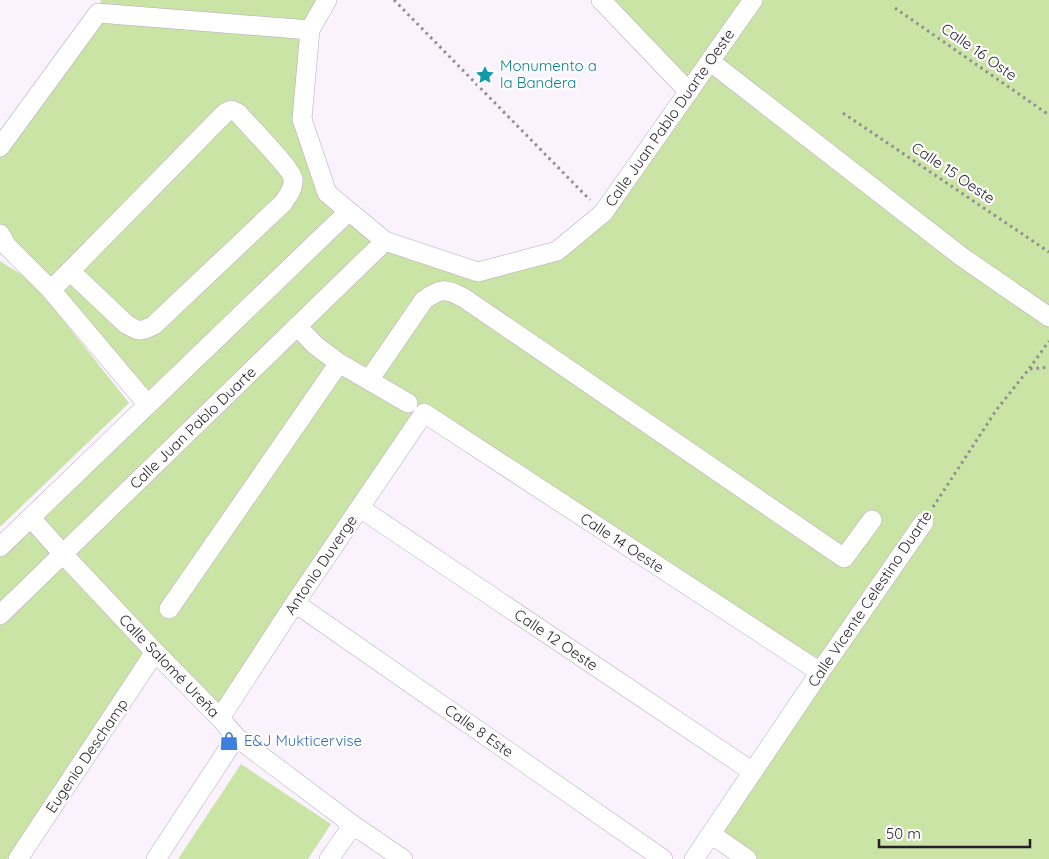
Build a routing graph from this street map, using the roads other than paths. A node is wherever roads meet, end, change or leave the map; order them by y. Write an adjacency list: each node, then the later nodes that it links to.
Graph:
1 (327, 0): 4 (street)
2 (601, 0): 6 (street)
3 (753, 0): 5 (street, Calle Juan Pablo Duarte Oeste)
4 (310, 30): 7 (street); 8 (street)
5 (711, 62): 6 (street, Calle Juan Pablo Duarte Oeste); 13 (street)
6 (689, 92): 10 (street, Calle Juan Pablo Duarte Oeste)
7 (0, 147)
8 (349, 211): 10 (street); 17 (street)
9 (0, 234): 12 (street)
10 (386, 241): 14 (street, Calle Juan Pablo Duarte)
11 (70, 271): 11 (street); 12 (street)
12 (51, 290): 17 (street)
13 (1049, 317)
14 (298, 326): 15 (street, Calle 14 Oeste); 24 (street, Calle Juan Pablo Duarte)
15 (339, 363): 16 (street, Calle 14 Oeste); 26 (street)
16 (369, 380): 18 (street, Calle 14 Oeste); 21 (street)
17 (148, 405): 20 (street)
18 (416, 408): 19 (street, Antonio Duverge); 29 (street, Calle 14 Oeste)
19 (360, 508): 25 (street, Antonio Duverge); 32 (street, Calle 12 Oeste)
20 (31, 518): 23 (street); 24 (street, Calle Salomé Ureña)
21 (872, 520)
22 (924, 522): 29 (street, Calle Vicente Celestino Duarte)
23 (0, 547)
24 (63, 554): 27 (street, Calle Juan Pablo Duarte); 28 (street, Calle Salomé Ureña)
25 (295, 603): 30 (street, Antonio Duverge); 39 (street, Calle 8 Este)
26 (169, 609)
27 (0, 615)
28 (155, 652): 30 (street, Calle Salomé Ureña); 35 (street, Eugenio Deschamp)
29 (820, 672): 32 (street, Calle Vicente Celestino Duarte)
30 (220, 718): 31 (street, Calle Salomé Ureña)
31 (236, 737): 33 (street, Calle Salomé Ureña); 36 (street)
32 (753, 772): 34 (street, Calle Vicente Celestino Duarte)
33 (353, 825): 37 (street); 38 (street, Calle Salomé Ureña)
34 (711, 834): 40 (street, Calle Vicente Celestino Duarte); 41 (street)
35 (18, 859)
36 (156, 859)
37 (329, 859)
38 (403, 859)
39 (663, 859)
40 (694, 859)
41 (748, 859)

